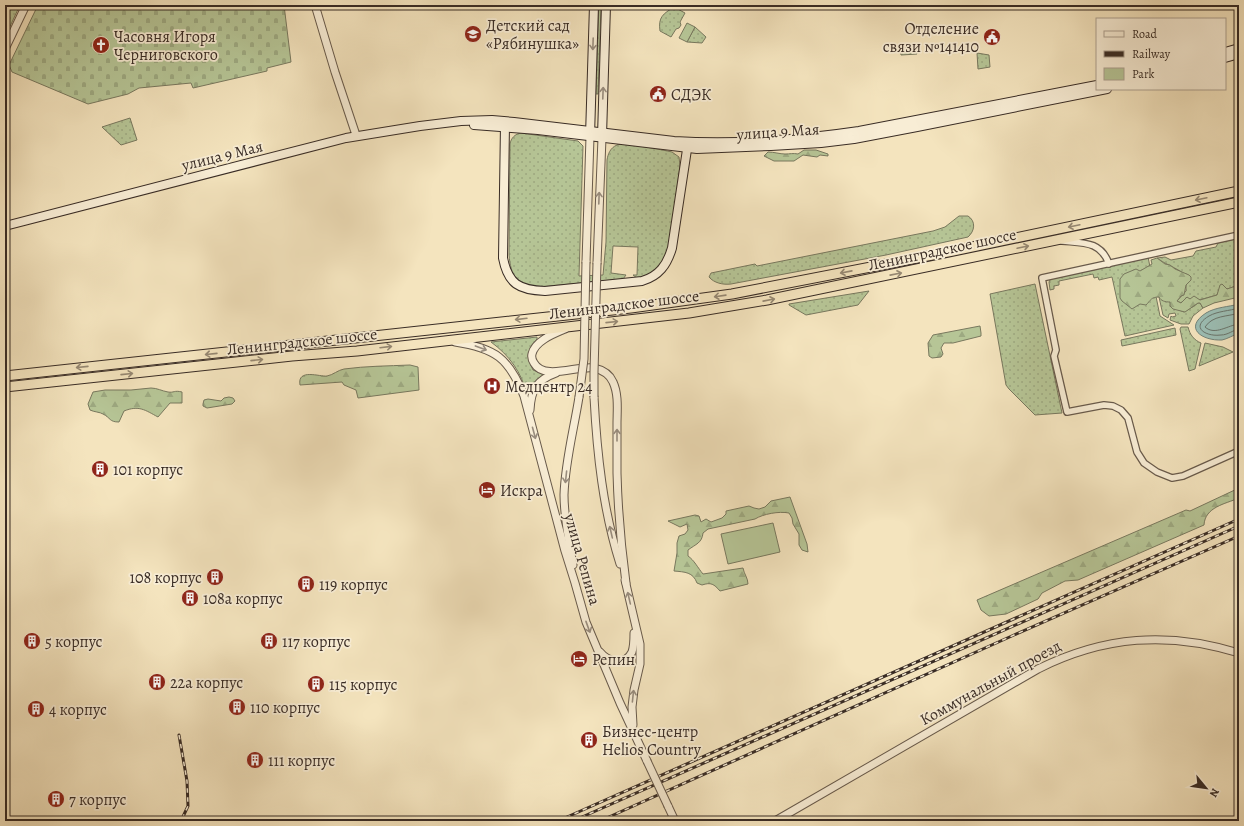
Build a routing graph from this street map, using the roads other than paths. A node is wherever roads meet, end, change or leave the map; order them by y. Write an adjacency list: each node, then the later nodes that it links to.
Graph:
1 (26, 5): 6 (street)
2 (315, 5): 14 (street)
3 (594, 5): 13 (main road, one-way to 13)
4 (606, 5): 15 (main road, one-way to 4)
5 (1239, 48): 7 (main road)
6 (5, 49)
7 (1226, 52)
8 (1239, 54): 9 (main road)
9 (1226, 58)
10 (1096, 85): 16 (main road, улица 9 Мая)
11 (1102, 90): 16 (main road, улица 9 Мая)
12 (505, 124): 13 (main road, улица 9 Мая); 14 (main road, улица 9 Мая); 16 (main road)
13 (590, 134): 15 (main road, улица 9 Мая); 30 (street, one-way to 30, bridge)
14 (356, 135): 19 (main road, улица 9 Мая)
15 (602, 135): 16 (main road, улица 9 Мая); 31 (street, one-way to 15, bridge)
16 (688, 145)
17 (1239, 191): 26 (highway, Ленинградское шоссе, one-way to 26)
18 (1239, 202): 21 (highway, Ленинградское шоссе)
19 (5, 226)
20 (1239, 235): 22 (street)
21 (1056, 241): 22 (street); 23 (highway, Ленинградское шоссе, one-way to 21)
22 (1109, 264): 29 (street)
23 (574, 325): 24 (highway, Ленинградское шоссе); 25 (street)
24 (443, 340): 27 (highway, Ленинградское шоссе, one-way to 24); 28 (street, улица Репина, one-way to 28)
25 (560, 372): 28 (street); 31 (street, one-way to 25)
26 (5, 376)
27 (5, 387)
28 (530, 418): 30 (street, улица Репина, one-way to 30)
29 (1239, 451)
30 (575, 582): 33 (street, улица Репина, one-way to 33)
31 (626, 583): 32 (street, one-way to 31)
32 (633, 613): 33 (street); 35 (street, one-way to 32)
33 (594, 644): 35 (street, улица Репина)
34 (1239, 653): 37 (street, Коммунальный проезд)
35 (636, 734): 36 (street, улица Репина, bridge)
36 (675, 821)
37 (775, 821)

